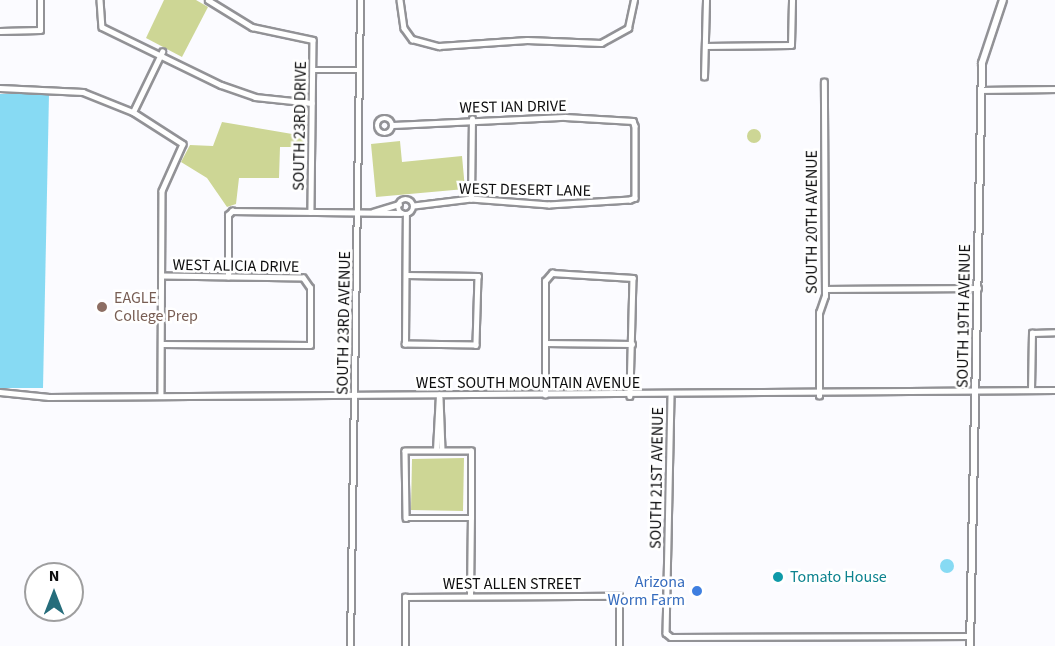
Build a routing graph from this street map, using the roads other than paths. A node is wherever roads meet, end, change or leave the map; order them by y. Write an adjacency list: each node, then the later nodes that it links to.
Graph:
1 (40, 0): 10 (street)
2 (100, 0): 12 (street)
3 (208, 0): 13 (street, SOUTH 23RD DRIVE)
4 (360, 0): 14 (street, SOUTH 23RD AVENUE)
5 (400, 0): 6 (street)
6 (634, 0)
7 (706, 0): 11 (street)
8 (792, 0): 11 (street)
9 (1003, 0): 19 (main road, SOUTH 19TH AVENUE)
10 (0, 31)
11 (705, 46): 15 (street)
12 (162, 52): 20 (street); 21 (street)
13 (313, 70): 14 (street); 20 (street, SOUTH 23RD DRIVE)
14 (359, 70): 31 (street, SOUTH 23RD AVENUE)
15 (704, 77)
16 (824, 82): 38 (street, SOUTH 20TH AVENUE)
17 (0, 88): 21 (street)
18 (1055, 89): 19 (street)
19 (981, 90): 37 (main road, SOUTH 19TH AVENUE)
20 (312, 103): 29 (street, SOUTH 23RD DRIVE)
21 (133, 112): 35 (street)
22 (472, 118): 23 (street, WEST IAN DRIVE); 24 (street, WEST IAN DRIVE); 25 (street)
23 (393, 125)
24 (634, 198): 25 (street, WEST DESERT LANE)
25 (471, 199): 28 (street, WEST DESERT LANE)
26 (399, 204): 27 (street); 28 (street, WEST DESERT LANE); 32 (street)
27 (387, 206): 30 (street); 33 (street)
28 (414, 206): 32 (street)
29 (311, 212): 31 (street); 36 (street)
30 (373, 212): 31 (street); 33 (street)
31 (357, 213): 47 (street, SOUTH 23RD AVENUE)
32 (404, 214): 33 (street); 34 (street)
33 (387, 215)
34 (406, 275): 34 (street)
35 (162, 276): 36 (street, WEST ALICIA DRIVE); 41 (street)
36 (228, 277): 41 (street, WEST ALICIA DRIVE)
37 (978, 288): 38 (street); 46 (main road, SOUTH 19TH AVENUE)
38 (825, 289): 53 (street, SOUTH 20TH AVENUE)
39 (1055, 332): 43 (street)
40 (545, 343): 42 (street); 42 (street); 49 (street)
41 (161, 344): 50 (street)
42 (632, 344): 51 (street)
43 (1031, 390): 44 (street, WEST SOUTH MOUNTAIN AVENUE); 46 (street, WEST SOUTH MOUNTAIN AVENUE)
44 (1055, 390)
45 (0, 392): 50 (street, WEST SOUTH MOUNTAIN AVENUE)
46 (976, 392): 53 (street, WEST SOUTH MOUNTAIN AVENUE); 57 (main road, SOUTH 19TH AVENUE)
47 (355, 395): 48 (street, WEST SOUTH MOUNTAIN AVENUE); 50 (street, WEST SOUTH MOUNTAIN AVENUE); 58 (street, SOUTH 23RD AVENUE)
48 (439, 395): 49 (street, WEST SOUTH MOUNTAIN AVENUE); 54 (street); 54 (street)
49 (545, 395): 51 (street, WEST SOUTH MOUNTAIN AVENUE)
50 (161, 396)
51 (630, 396): 52 (street, WEST SOUTH MOUNTAIN AVENUE)
52 (671, 396): 53 (street, WEST SOUTH MOUNTAIN AVENUE); 57 (street, SOUTH 21ST AVENUE)
53 (819, 396)
54 (439, 450): 55 (street); 55 (street)
55 (471, 518): 56 (street)
56 (470, 596): 59 (street, WEST ALLEN STREET); 60 (street, WEST ALLEN STREET)
57 (970, 636): 61 (main road, SOUTH 19TH AVENUE)
58 (350, 646)
59 (405, 646)
60 (619, 646)
61 (970, 646)

